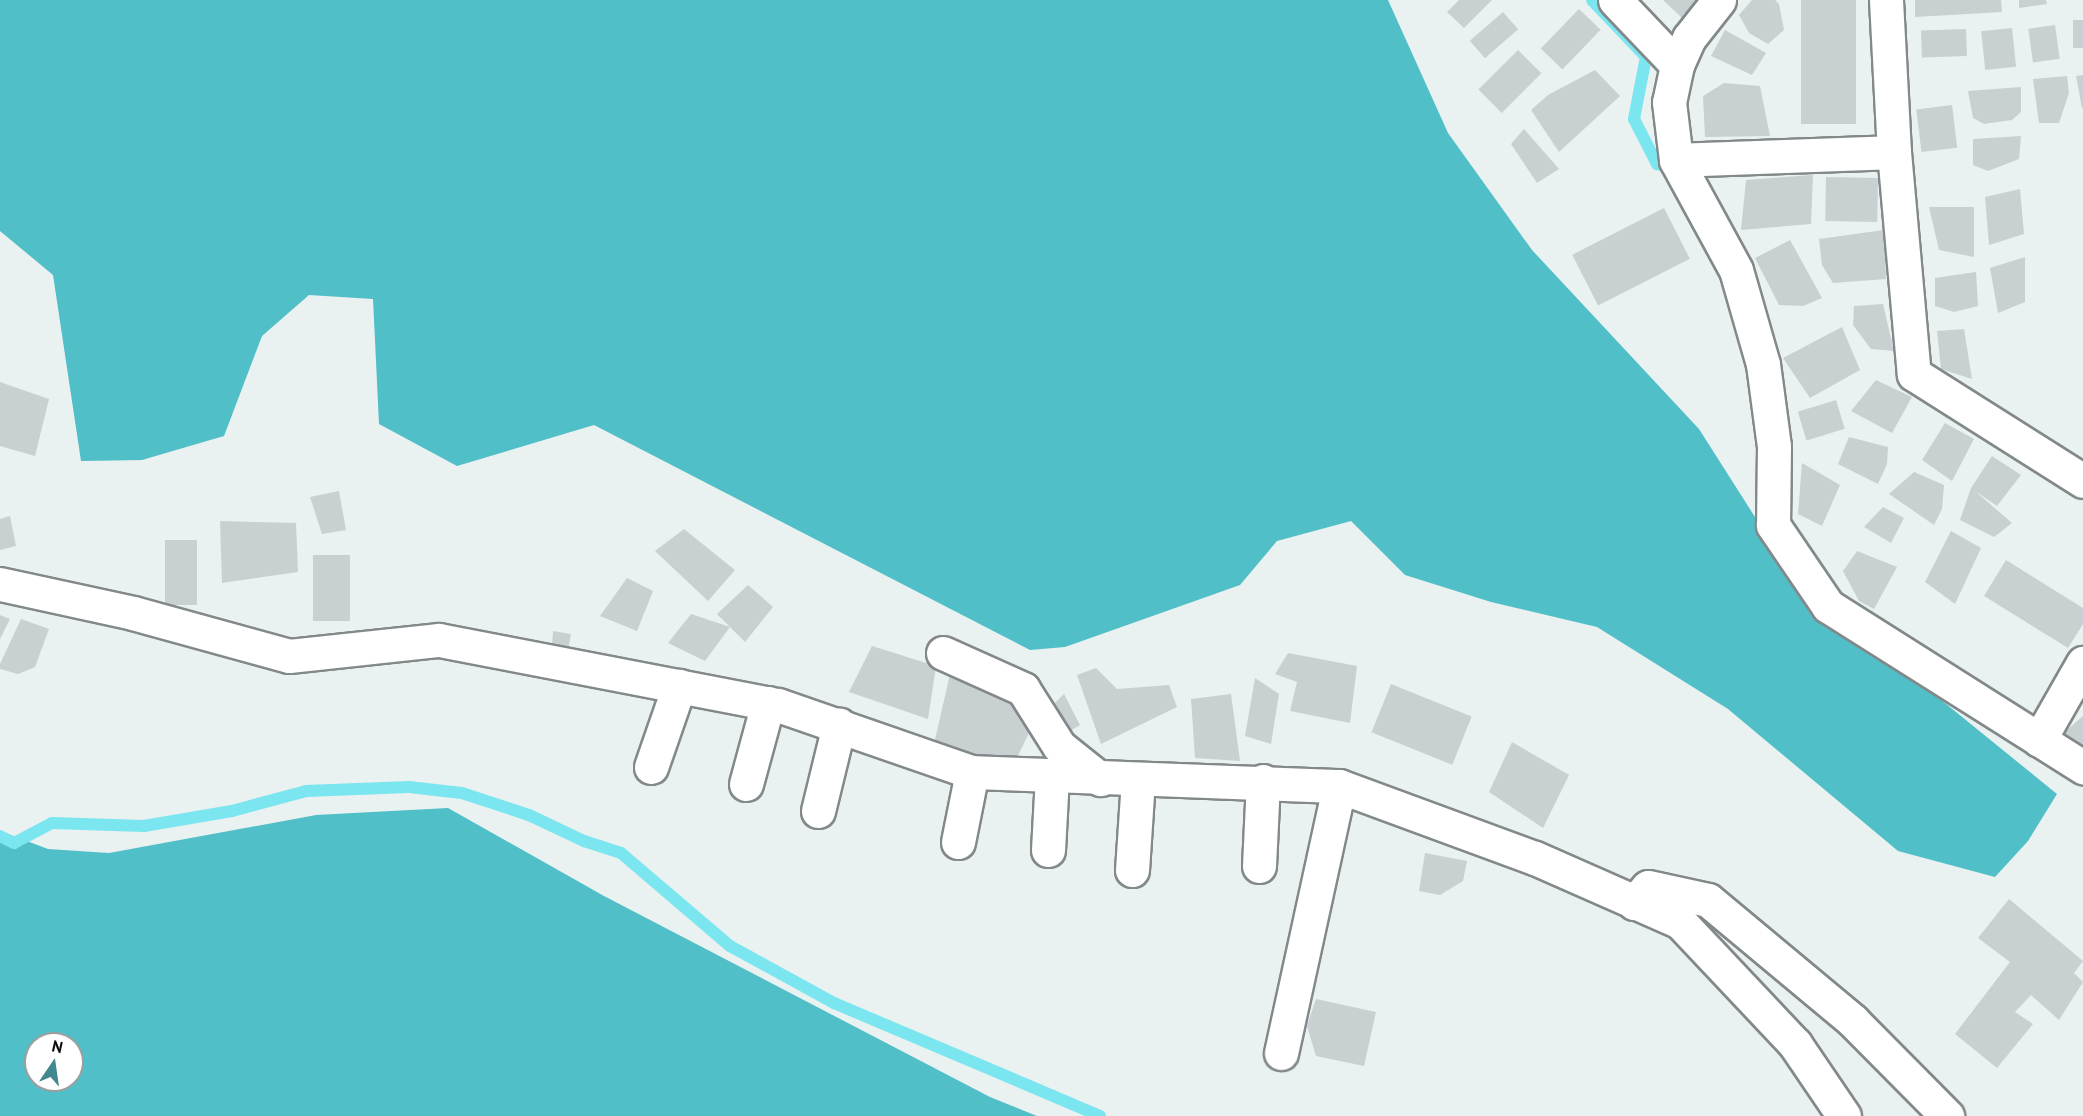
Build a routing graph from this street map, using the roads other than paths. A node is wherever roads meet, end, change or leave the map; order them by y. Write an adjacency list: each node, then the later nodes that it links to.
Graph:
1 (1614, 0): 4 (street)
2 (1719, 0): 4 (street)
3 (1886, 0): 5 (street)
4 (1677, 65): 6 (street)
5 (1894, 152): 6 (street); 7 (street)
6 (1677, 160): 14 (street)
7 (2083, 481)
8 (0, 584): 11 (street)
9 (943, 652): 19 (street)
10 (2083, 663): 14 (street)
11 (679, 686): 12 (street); 15 (street)
12 (768, 703): 13 (street); 22 (street)
13 (838, 725): 17 (street); 24 (street)
14 (2039, 740): 16 (street)
15 (651, 767)
16 (2083, 767)
17 (972, 772): 18 (street); 25 (street)
18 (1052, 777): 19 (street); 26 (street)
19 (1100, 779): 20 (street)
20 (1138, 779): 21 (street); 28 (street)
21 (1263, 781): 23 (street); 27 (street)
22 (746, 784)
23 (1338, 786): 29 (street); 30 (street)
24 (818, 811)
25 (958, 842)
26 (1048, 850)
27 (1259, 866)
28 (1132, 870)
29 (1634, 903): 31 (street); 32 (street)
30 (1281, 1053)
31 (1844, 1116)
32 (1947, 1116)

